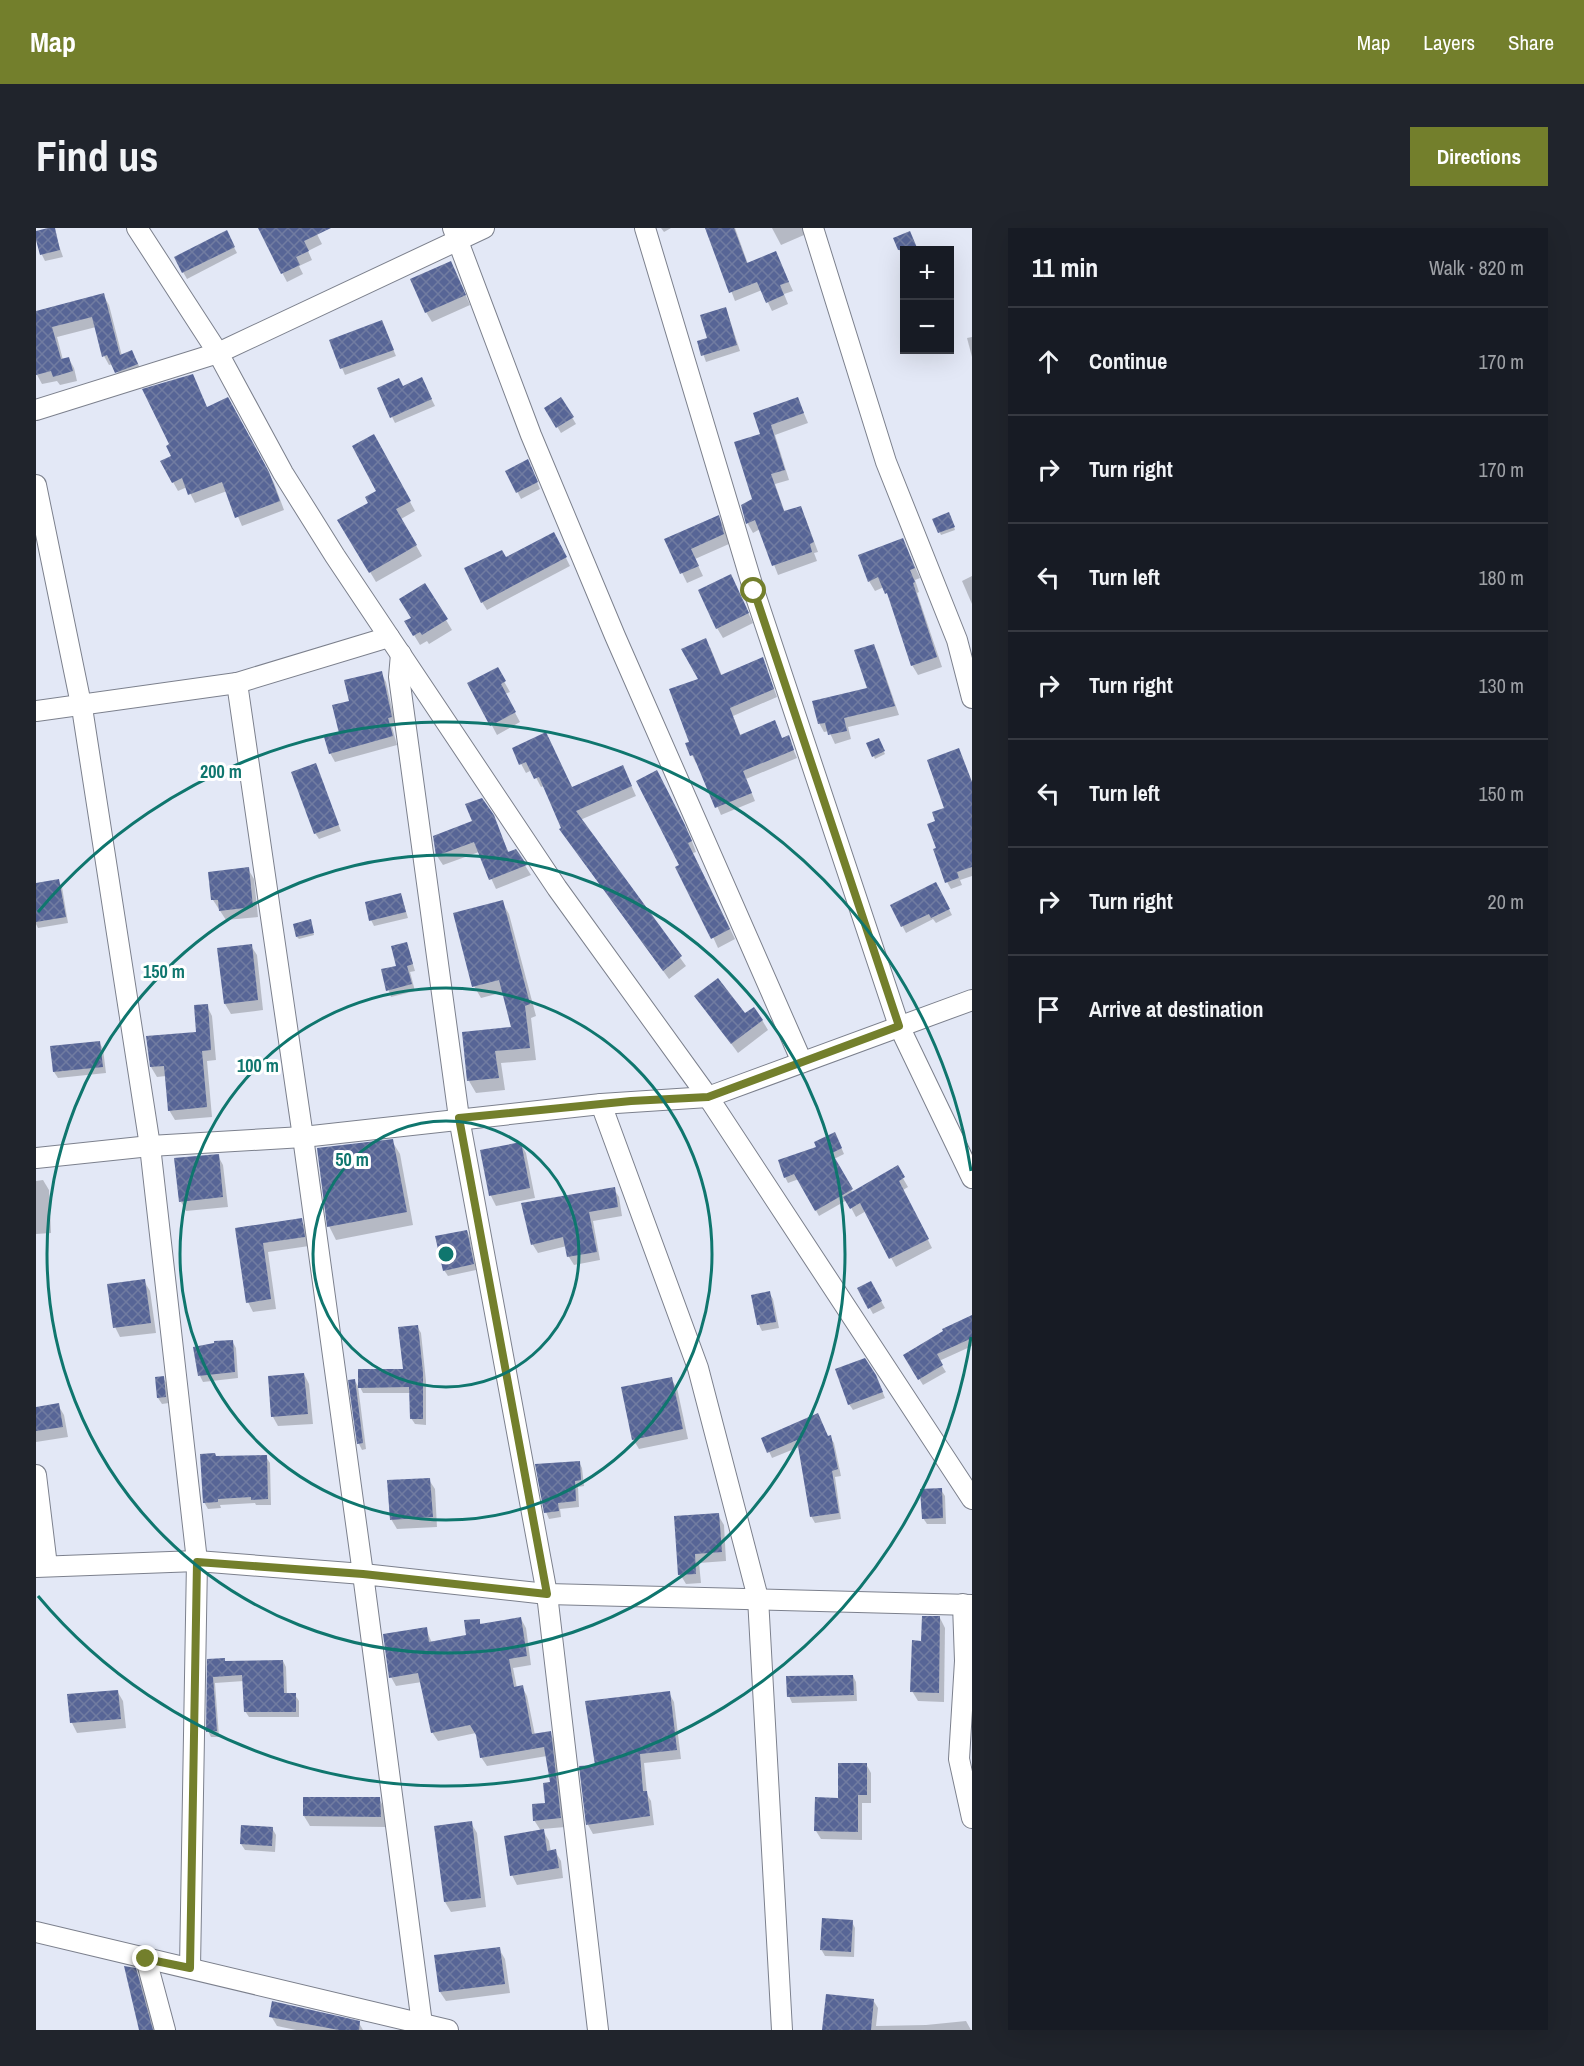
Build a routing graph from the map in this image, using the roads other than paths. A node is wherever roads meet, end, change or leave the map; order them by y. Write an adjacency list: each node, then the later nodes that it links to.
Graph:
1 (137, 228): 6 (street)
2 (484, 228): 5 (street)
3 (645, 228): 16 (street)
4 (813, 228): 12 (street)
5 (456, 235): 6 (street); 17 (street)
6 (218, 353): 7 (street); 9 (street)
7 (36, 410)
8 (36, 484): 13 (street)
9 (389, 637): 10 (street); 11 (street)
10 (400, 654): 18 (street); 20 (street)
11 (237, 683): 13 (street); 21 (street)
12 (972, 698)
13 (81, 704): 14 (street); 22 (street)
14 (36, 711)
15 (972, 1000): 16 (street)
16 (899, 1026): 17 (street); 24 (street)
17 (802, 1062): 18 (street)
18 (708, 1097): 19 (street); 26 (street)
19 (601, 1104): 20 (street); 31 (street)
20 (459, 1118): 21 (street); 30 (street)
21 (303, 1137): 22 (street); 29 (street)
22 (150, 1146): 23 (street); 27 (street)
23 (36, 1158)
24 (972, 1178)
25 (36, 1475): 28 (street)
26 (972, 1499)
27 (197, 1562): 28 (street); 29 (street); 36 (street)
28 (42, 1566)
29 (363, 1574): 30 (street); 38 (street)
30 (547, 1594): 31 (street); 42 (street)
31 (758, 1598): 32 (street); 43 (street)
32 (967, 1604): 33 (street)
33 (972, 1818)
34 (36, 1932): 35 (street)
35 (146, 1959): 36 (street); 39 (street)
36 (190, 1968): 37 (street)
37 (362, 2010): 38 (street); 40 (street)
38 (422, 2024): 41 (street)
39 (165, 2030)
40 (367, 2030)
41 (448, 2030)
42 (598, 2030)
43 (782, 2030)

